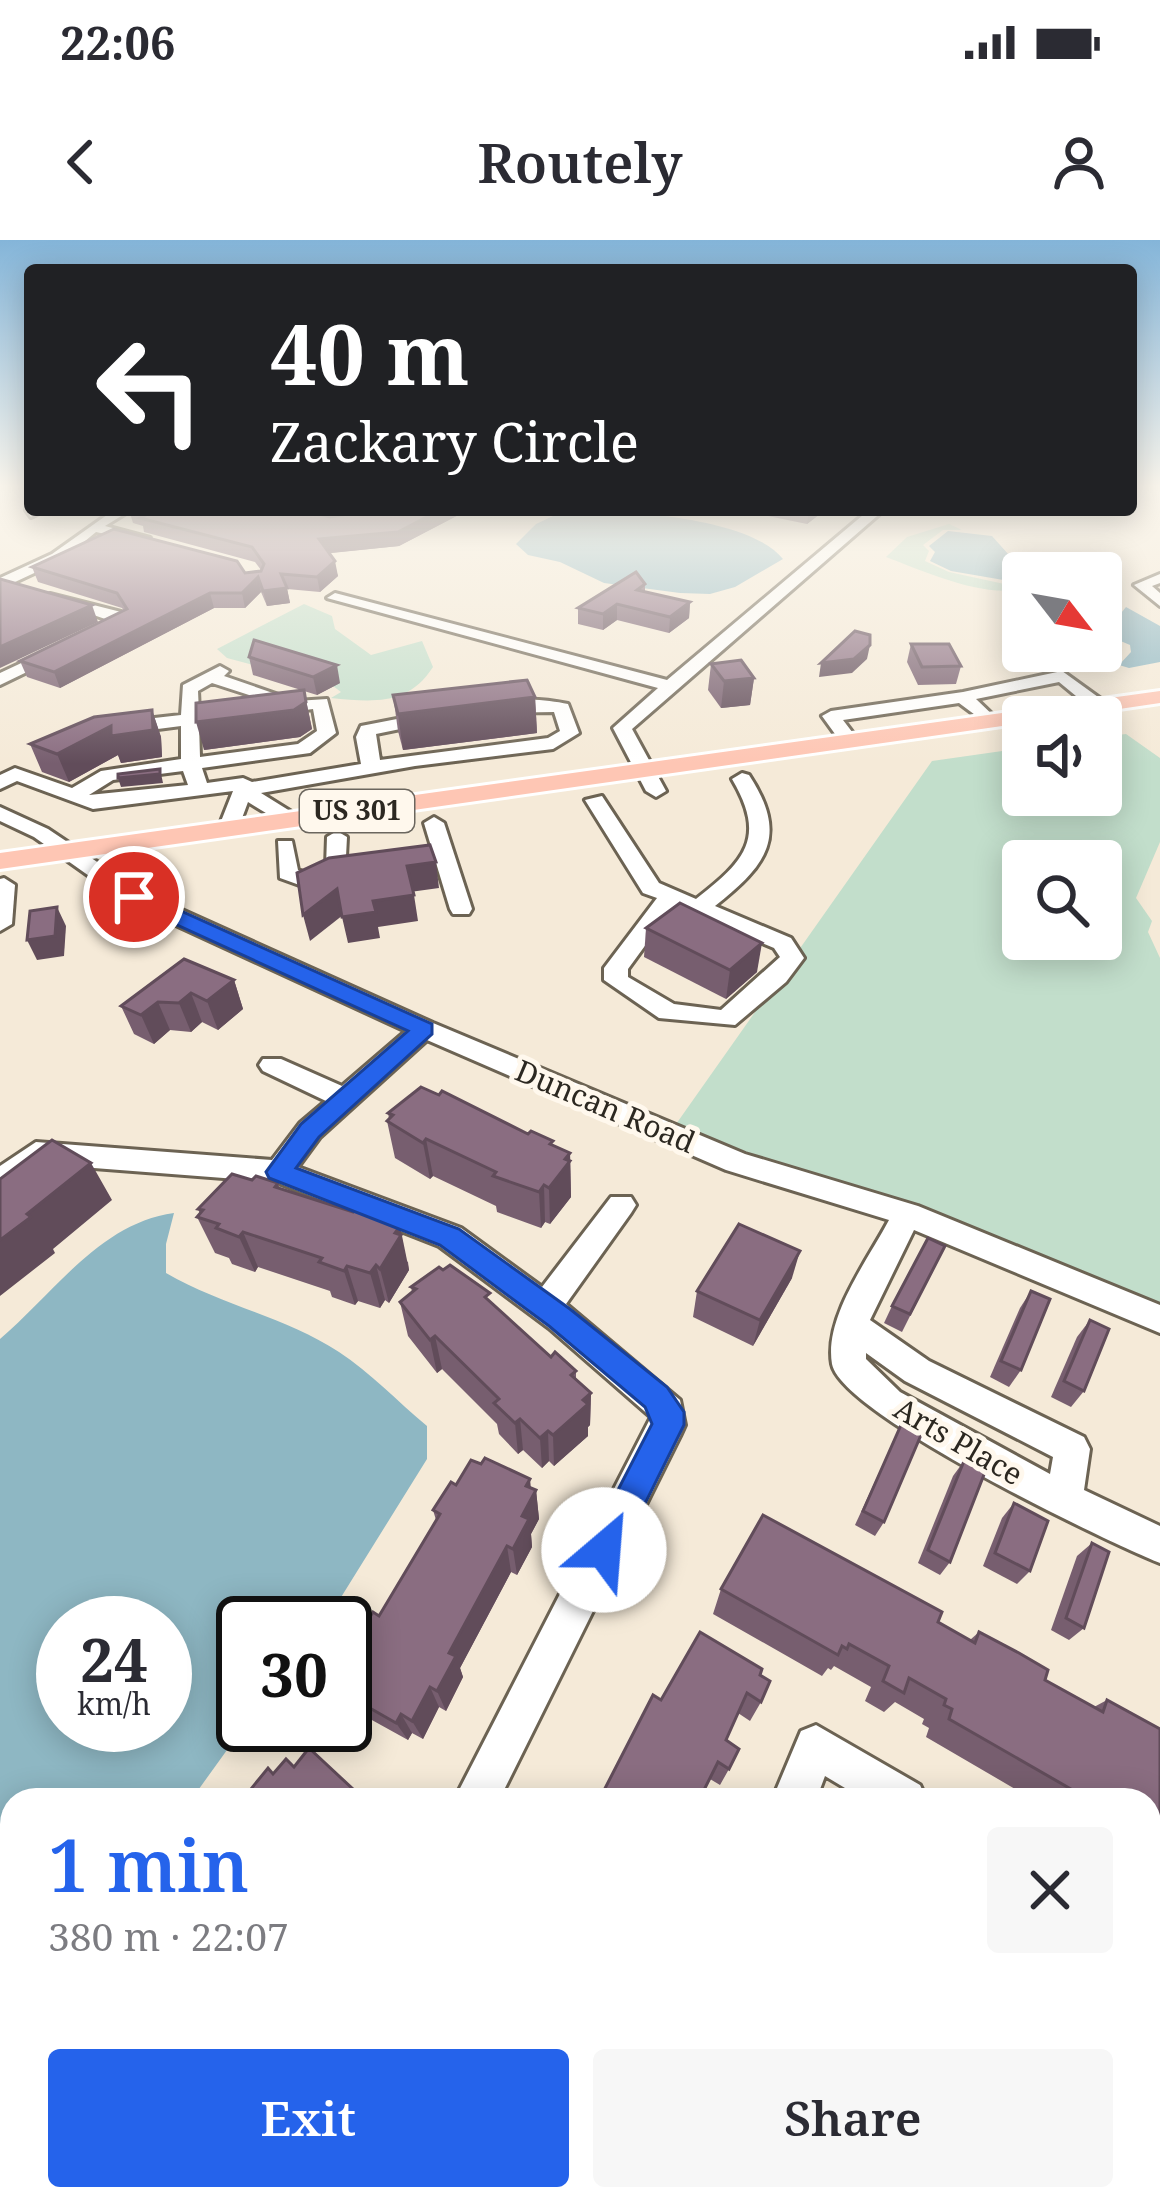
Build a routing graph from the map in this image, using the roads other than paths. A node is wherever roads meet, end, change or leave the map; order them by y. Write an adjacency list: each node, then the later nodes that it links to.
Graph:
1 (792, 580): 7 (street)
2 (1155, 580): 5 (street)
3 (3, 583): 6 (street)
4 (335, 598): 7 (street)
5 (1160, 601)
6 (0, 680)
7 (668, 686): 35 (street)
8 (1080, 696): 10 (street)
9 (1160, 697): 14 (main road, US 301)
10 (963, 698): 11 (street); 23 (street)
11 (923, 703): 15 (street); 24 (street)
12 (300, 706): 20 (street); 20 (street); 31 (street)
13 (1160, 707): 17 (main road)
14 (1122, 709)
15 (874, 710): 25 (street); 28 (street)
16 (478, 711): 32 (street)
17 (1122, 713)
18 (456, 714): 32 (street)
19 (1122, 717): 21 (main road, US 301)
20 (187, 718): 27 (street); 31 (street)
21 (1160, 718)
22 (1002, 720): 23 (main road, US 301)
23 (990, 721): 24 (main road, US 301)
24 (946, 728): 25 (main road, US 301)
25 (898, 734): 28 (main road, US 301)
26 (1002, 734): 30 (main road)
27 (92, 736)
28 (850, 741): 35 (main road, US 301)
29 (1002, 741): 30 (main road, US 301)
30 (964, 746): 34 (main road, US 301)
31 (191, 765): 36 (street); 38 (street)
32 (372, 768): 37 (street)
33 (17, 774): 38 (street)
34 (742, 778): 35 (main road, US 301); 51 (street)
35 (650, 780): 39 (main road, US 301); 45 (main road, US 301)
36 (200, 789): 37 (street); 38 (street)
37 (243, 790): 43 (street); 45 (street)
38 (73, 796)
39 (595, 800): 41 (main road, US 301); 50 (street)
40 (0, 813): 42 (street, Duncan Road)
41 (434, 823): 46 (main road, US 301); 52 (street)
42 (26, 825): 44 (street); 47 (street, Duncan Road)
43 (228, 829): 45 (main road, US 301); 47 (main road, US 301)
44 (0, 830)
45 (288, 832): 46 (main road, US 301); 46 (street); 48 (main road, US 301)
46 (337, 837)
47 (70, 851): 48 (street, Duncan Road); 49 (main road, US 301)
48 (96, 872): 49 (main road, US 301); 54 (street, Duncan Road)
49 (1, 878): 53 (street)
50 (670, 896): 51 (street); 51 (street)
51 (700, 907)
52 (461, 909)
53 (0, 924)
54 (424, 1029): 56 (street); 60 (street, Duncan Road)
55 (272, 1066): 56 (street)
56 (346, 1099): 57 (street)
57 (279, 1172): 58 (street); 61 (street)
58 (0, 1182)
59 (621, 1205): 61 (street)
60 (907, 1214): 62 (street, Duncan Road); 63 (street)
61 (546, 1307): 66 (street)
62 (1160, 1319)
63 (852, 1325): 64 (street, Arts Place); 64 (street)
64 (1064, 1500): 65 (street, Arts Place)
65 (1160, 1545)
66 (482, 1788)
67 (799, 1788): 68 (street)
68 (884, 1788)

